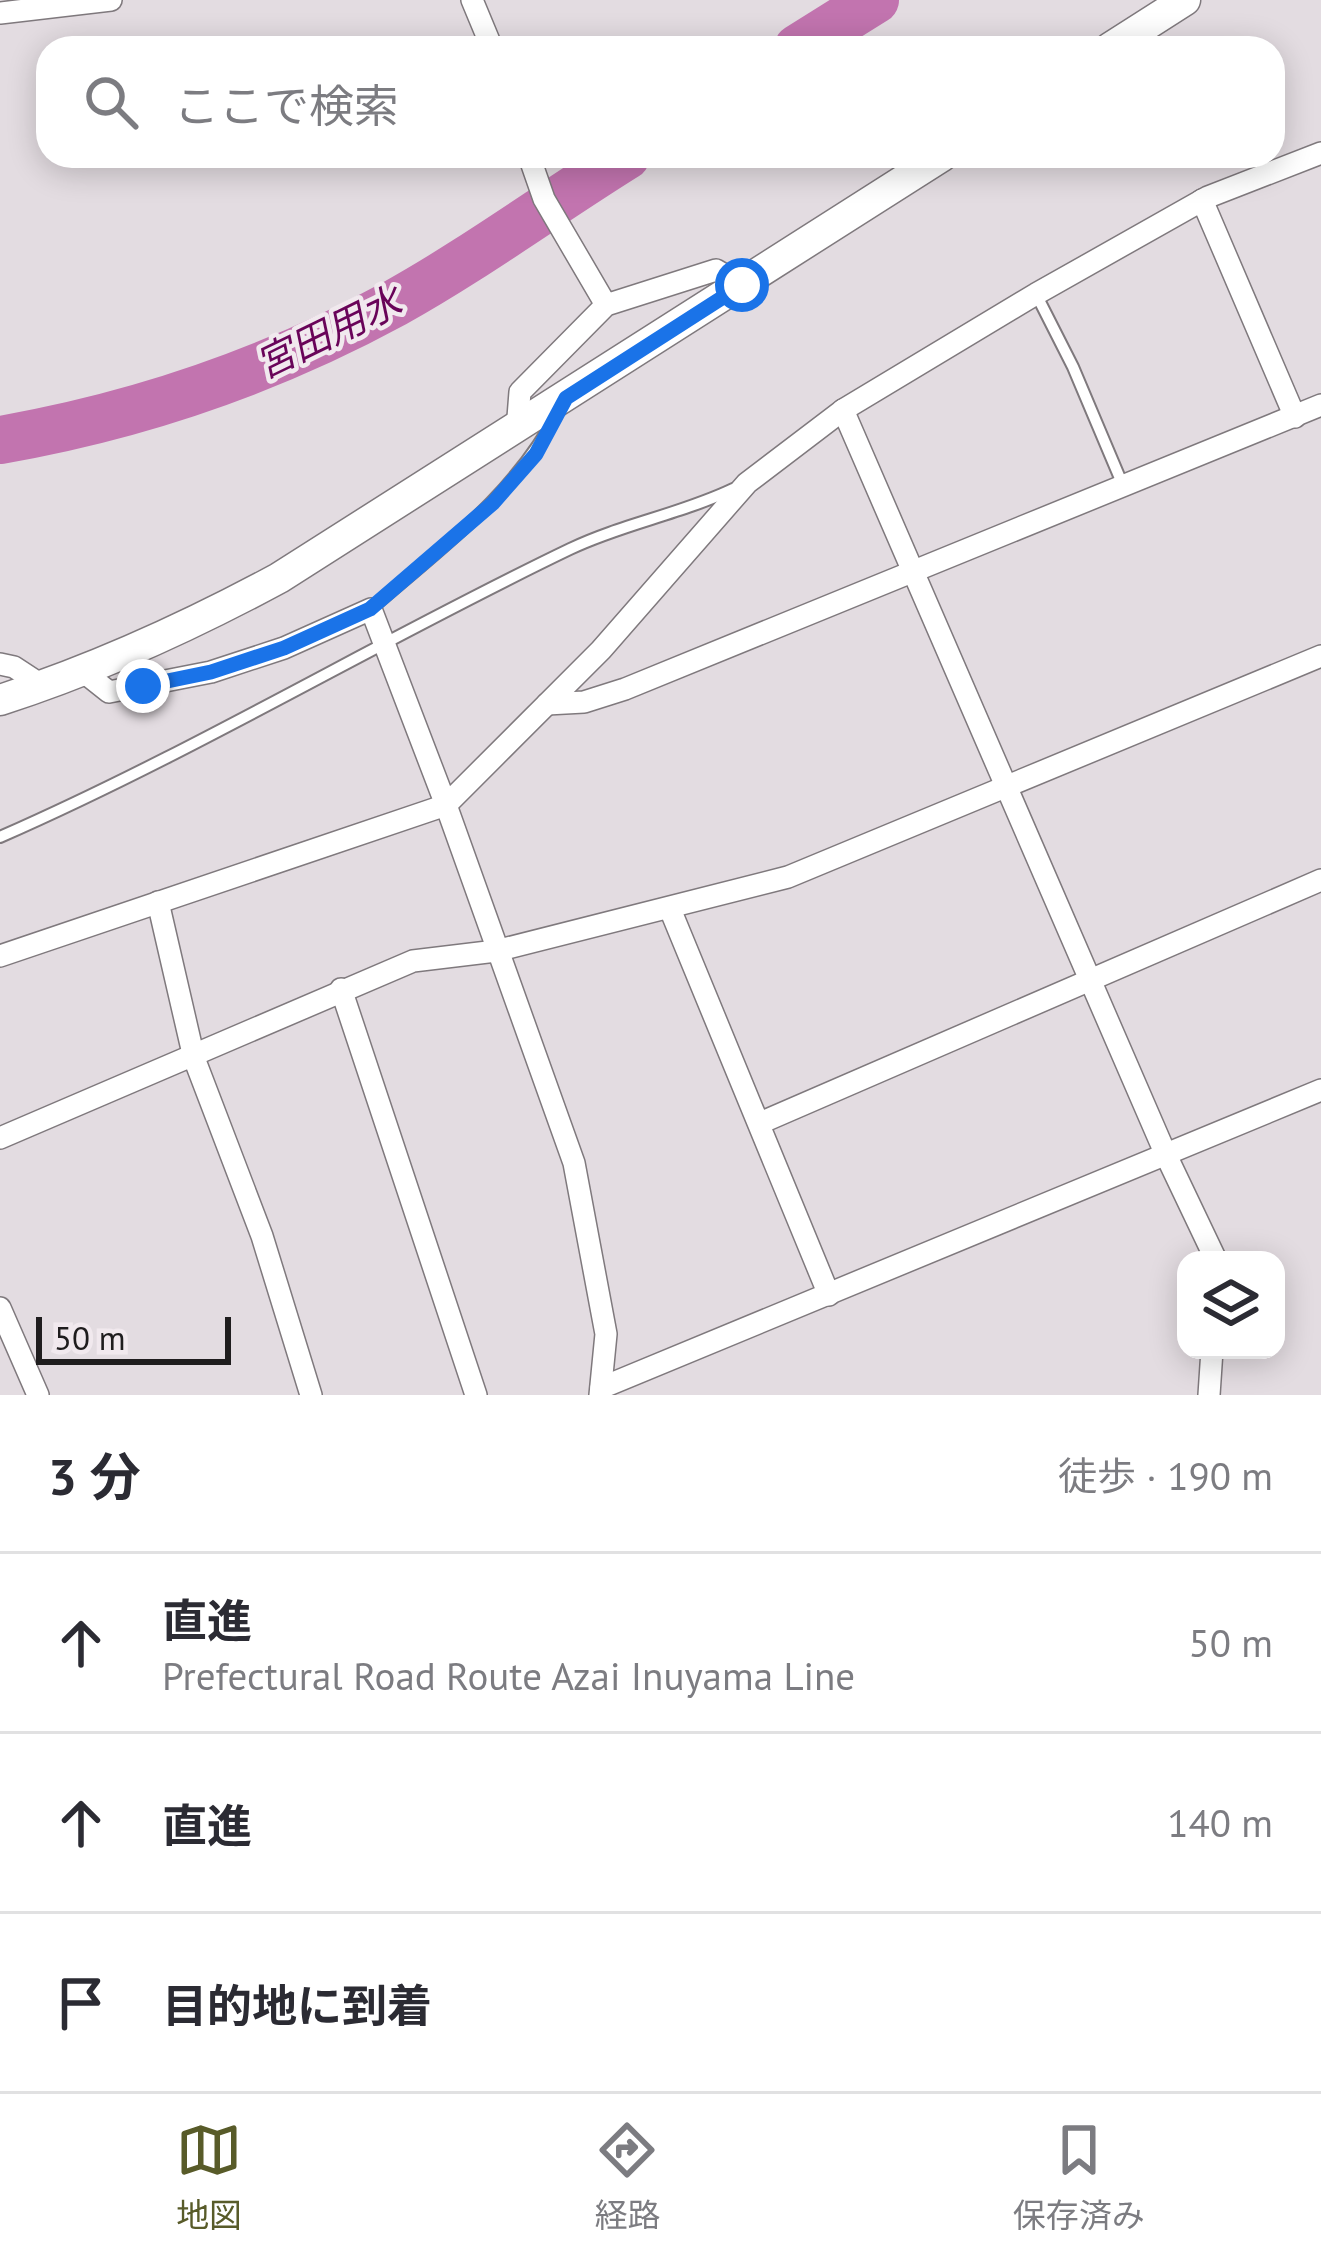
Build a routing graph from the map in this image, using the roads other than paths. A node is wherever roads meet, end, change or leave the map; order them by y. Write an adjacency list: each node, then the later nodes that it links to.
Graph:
1 (472, 0): 5 (street)
2 (1184, 0): 6 (main road)
3 (100, 1): 4 (street)
4 (0, 13)
5 (486, 36)
6 (1128, 36)
7 (1321, 153): 8 (street)
8 (1285, 167)
9 (533, 168): 15 (street)
10 (923, 168): 13 (main road)
11 (1283, 168): 12 (street)
12 (1202, 200): 14 (street); 19 (street)
13 (742, 285): 15 (street); 16 (main road)
14 (1036, 294): 18 (street); 22 (lane)
15 (607, 305): 20 (street)
16 (566, 398): 20 (main road); 24 (lane)
17 (1321, 405): 19 (street)
18 (844, 410): 21 (street); 23 (street)
19 (1295, 416): 22 (street)
20 (517, 430): 28 (main road)
21 (746, 483): 25 (lane); 31 (street)
22 (1122, 483): 23 (street)
23 (914, 573): 31 (street); 32 (street)
24 (370, 609): 25 (street); 28 (street)
25 (384, 644): 33 (street); 34 (lane)
26 (1321, 656): 32 (street)
27 (0, 664): 29 (street)
28 (80, 669): 29 (main road)
29 (43, 686): 30 (main road)
30 (0, 700)
31 (547, 704): 33 (street)
32 (1007, 786): 37 (street); 40 (street)
33 (446, 805): 36 (street); 38 (street)
34 (0, 837)
35 (1321, 880): 40 (street)
36 (158, 902): 39 (street); 42 (street)
37 (670, 908): 38 (street); 44 (street)
38 (496, 951): 41 (street); 52 (street)
39 (0, 956)
40 (1090, 980): 44 (street); 46 (street)
41 (340, 989): 42 (street); 55 (street)
42 (194, 1058): 45 (street); 54 (street)
43 (1321, 1090): 46 (street)
44 (760, 1123): 48 (street)
45 (0, 1138)
46 (1166, 1155): 47 (street); 48 (street)
47 (1212, 1251)
48 (829, 1295): 52 (street)
49 (0, 1308): 50 (street)
50 (8, 1347): 53 (street)
51 (1211, 1359): 56 (street)
52 (601, 1392)
53 (38, 1395)
54 (311, 1395)
55 (476, 1395)
56 (1209, 1395)

